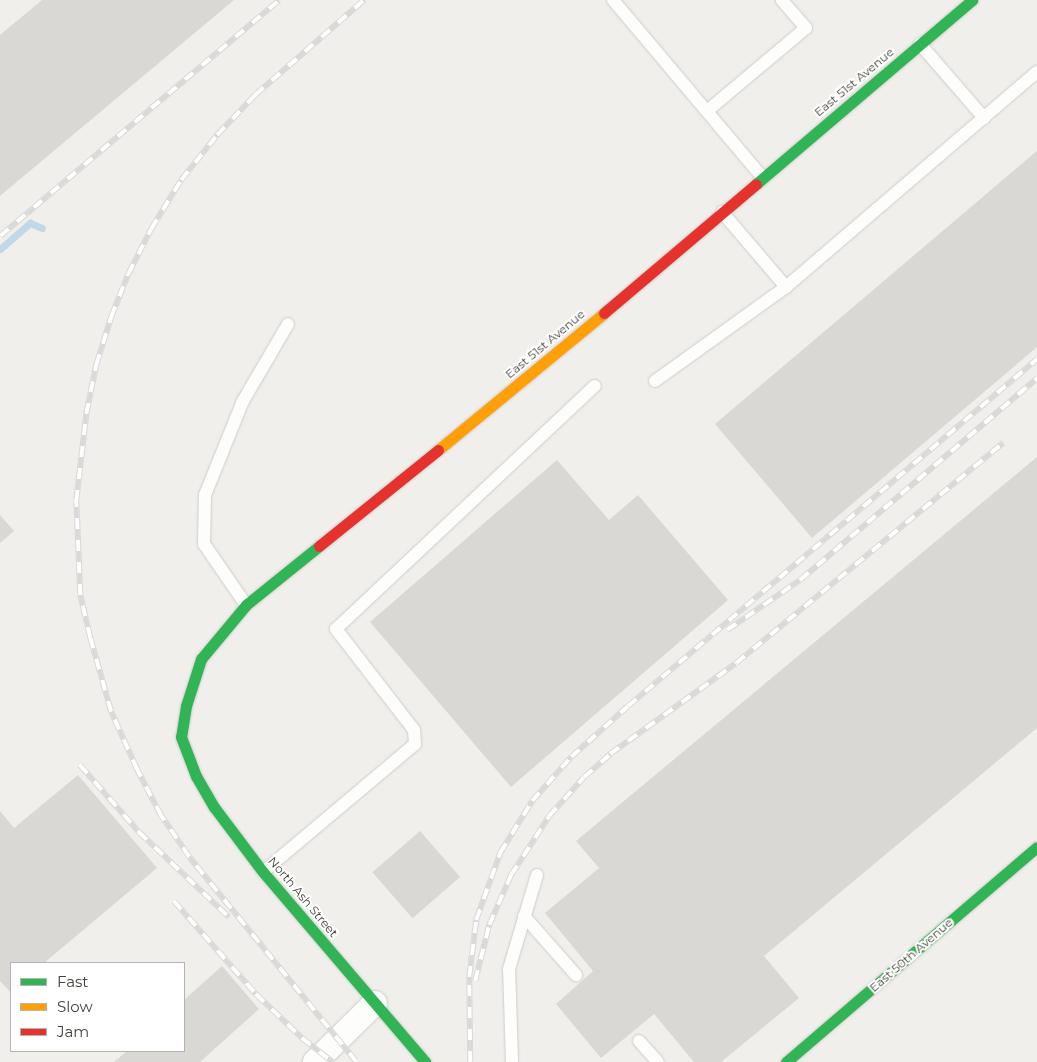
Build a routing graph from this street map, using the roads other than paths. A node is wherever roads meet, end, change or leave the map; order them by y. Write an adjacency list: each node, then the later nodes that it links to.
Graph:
1 (613, 0): 6 (lane)
2 (782, 0): 6 (lane)
3 (972, 0): 4 (street, East 51st Avenue)
4 (920, 44): 7 (lane); 8 (street, East 51st Avenue)
5 (1037, 72): 7 (lane)
6 (707, 111): 8 (lane)
7 (984, 118): 10 (lane)
8 (763, 178): 9 (street, East 51st Avenue)
9 (722, 212): 10 (lane); 14 (street, East 51st Avenue)
10 (786, 287): 12 (lane)
11 (288, 324): 14 (lane)
12 (655, 381)
13 (595, 386): 17 (lane)
14 (246, 605): 15 (street, East 51st Avenue)
15 (181, 737): 17 (street, North Ash Street)
16 (1037, 847): 27 (street, East 50th Avenue)
17 (263, 872): 21 (street, North Ash Street)
18 (536, 875): 19 (lane)
19 (524, 916): 20 (lane); 25 (lane)
20 (576, 975)
21 (375, 1003): 23 (street); 24 (street, North Ash Street)
22 (639, 1041): 26 (lane)
23 (315, 1062)
24 (424, 1062)
25 (512, 1062)
26 (658, 1062)
27 (786, 1062)

